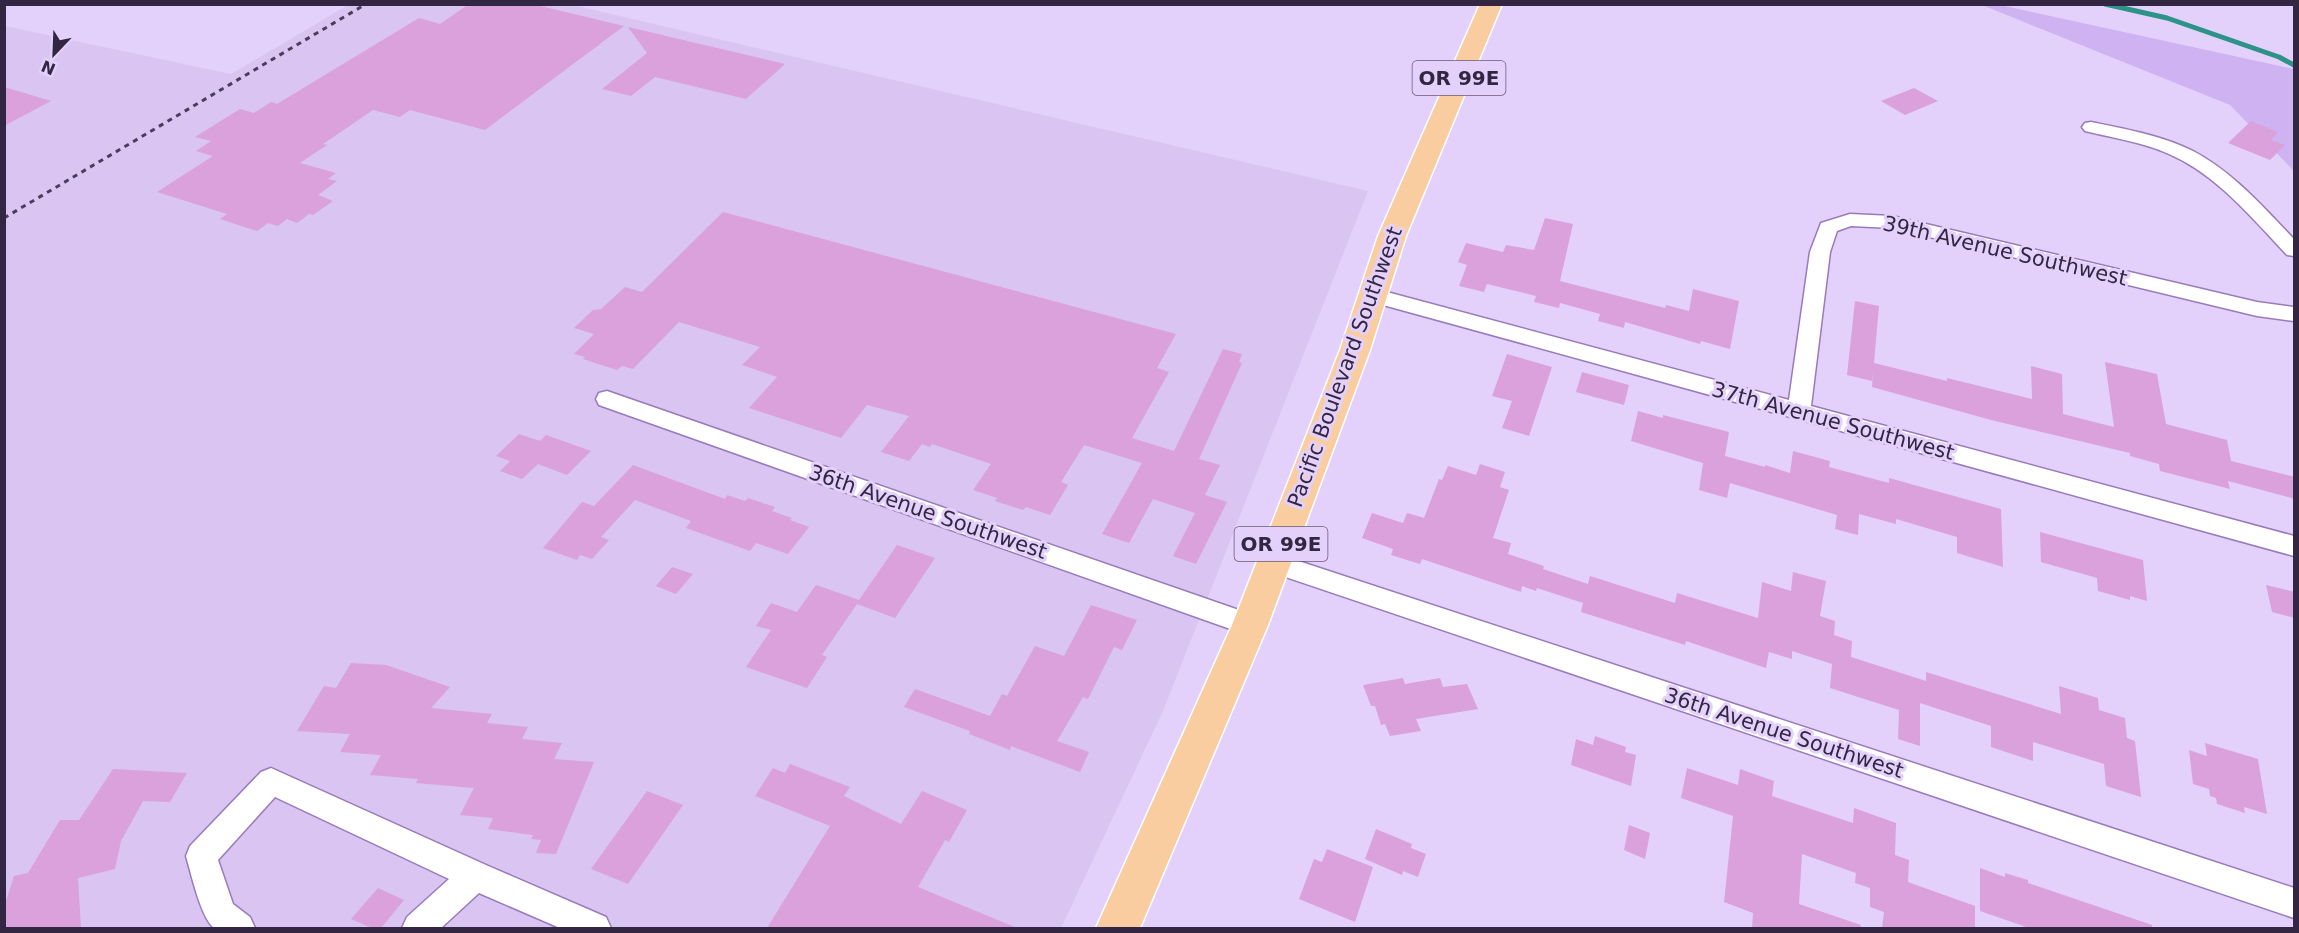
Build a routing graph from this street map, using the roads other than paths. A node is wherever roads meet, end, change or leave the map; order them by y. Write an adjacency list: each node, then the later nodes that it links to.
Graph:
1 (1491, 4): 4 (main road, Pacific Boulevard Southwest / OR 99E)
2 (2091, 127): 3 (street)
3 (2295, 250)
4 (1371, 295): 7 (street, 37th Avenue Southwest); 9 (main road, Pacific Boulevard Southwest / OR 99E)
5 (2295, 314): 7 (street, 39th Avenue Southwest)
6 (607, 399): 10 (street, 36th Avenue Southwest)
7 (1799, 412): 8 (street, 37th Avenue Southwest)
8 (2295, 546)
9 (1274, 563): 10 (main road, Pacific Boulevard Southwest / OR 99E); 12 (street, 36th Avenue Southwest)
10 (1250, 625): 16 (main road, Pacific Boulevard Southwest / OR 99E)
11 (475, 876): 13 (street); 14 (street); 15 (street)
12 (2295, 903)
13 (239, 928)
14 (418, 928)
15 (595, 928)
16 (1118, 928)

